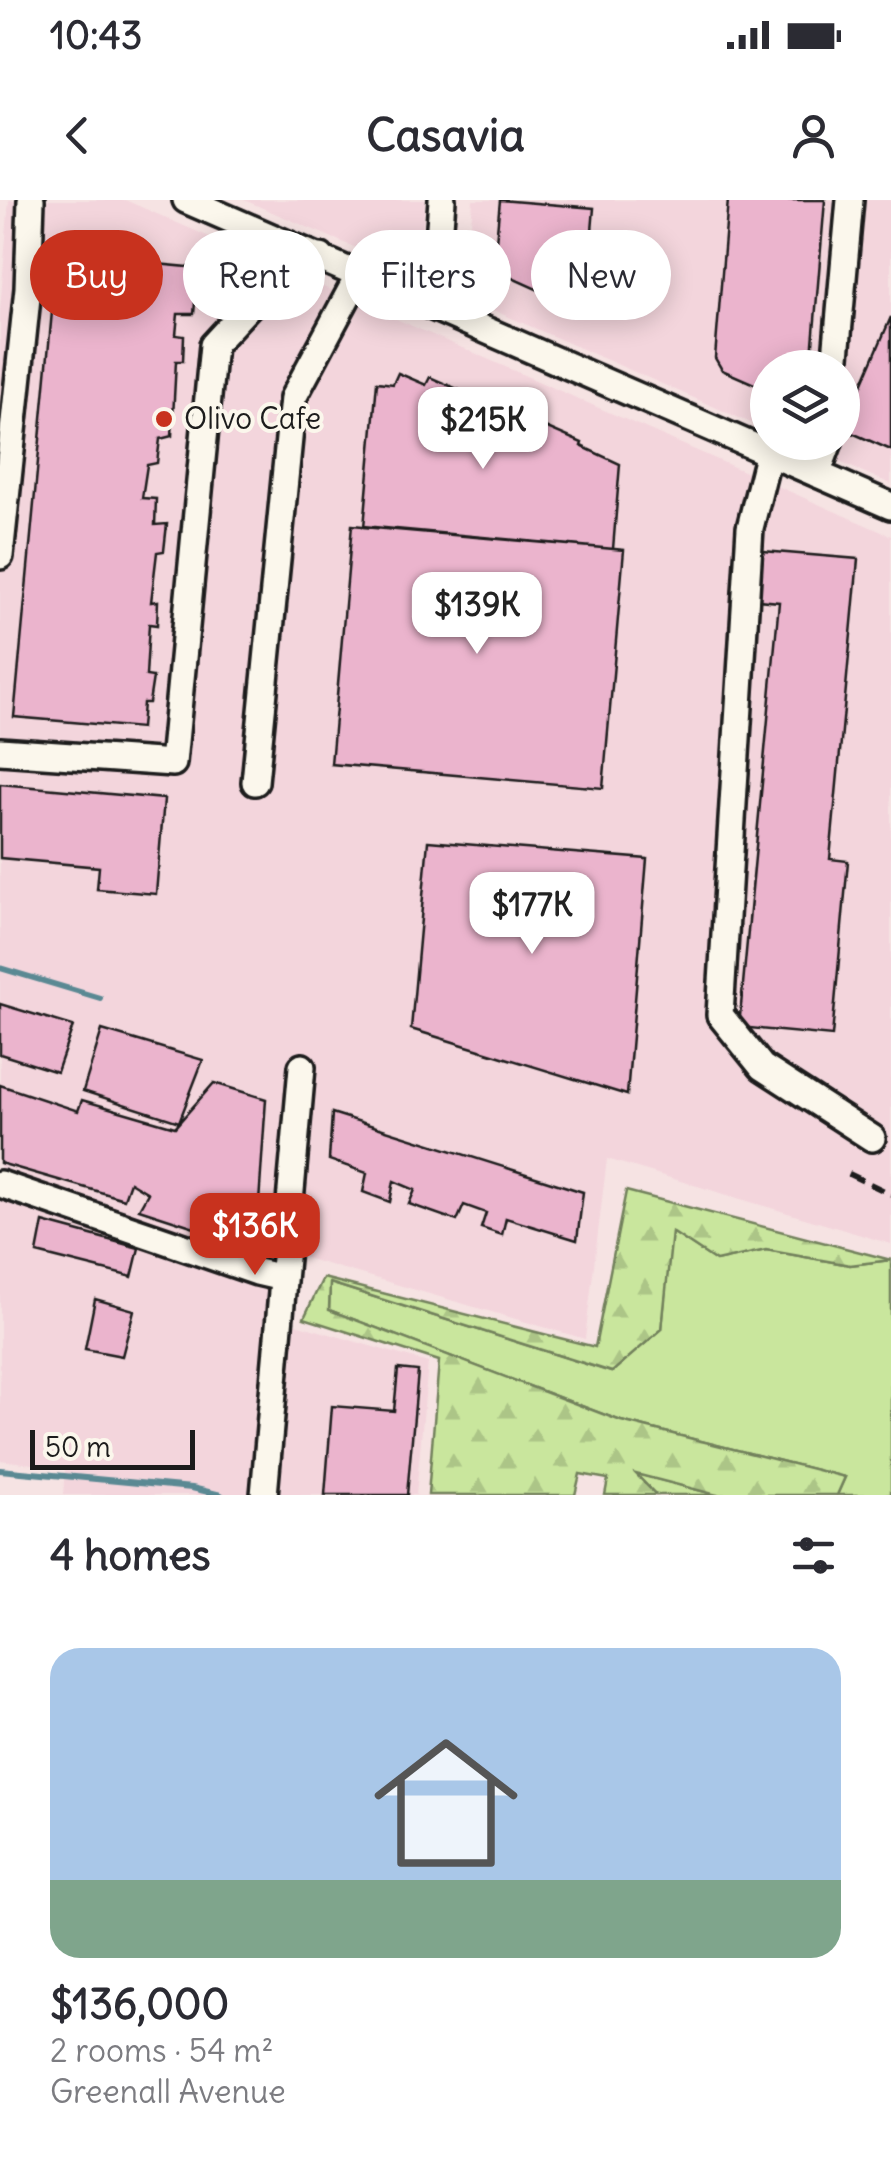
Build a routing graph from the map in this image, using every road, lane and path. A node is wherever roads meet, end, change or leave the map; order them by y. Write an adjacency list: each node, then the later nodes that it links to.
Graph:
1 (32, 200): 17 (street)
2 (186, 200): 5 (street)
3 (442, 200): 6 (street)
4 (850, 200): 10 (street)
5 (257, 230)
6 (440, 230)
7 (345, 302): 19 (street)
8 (236, 320): 18 (street)
9 (465, 320): 11 (street)
10 (837, 350)
11 (750, 444)
12 (767, 460): 21 (street)
13 (786, 460): 15 (street)
14 (822, 460): 15 (street)
15 (817, 474): 16 (street)
16 (891, 506)
17 (0, 556)
18 (0, 752)
19 (255, 782)
20 (302, 1066): 23 (street)
21 (872, 1138)
22 (0, 1184): 23 (street)
23 (282, 1278): 24 (street)
24 (264, 1495)

